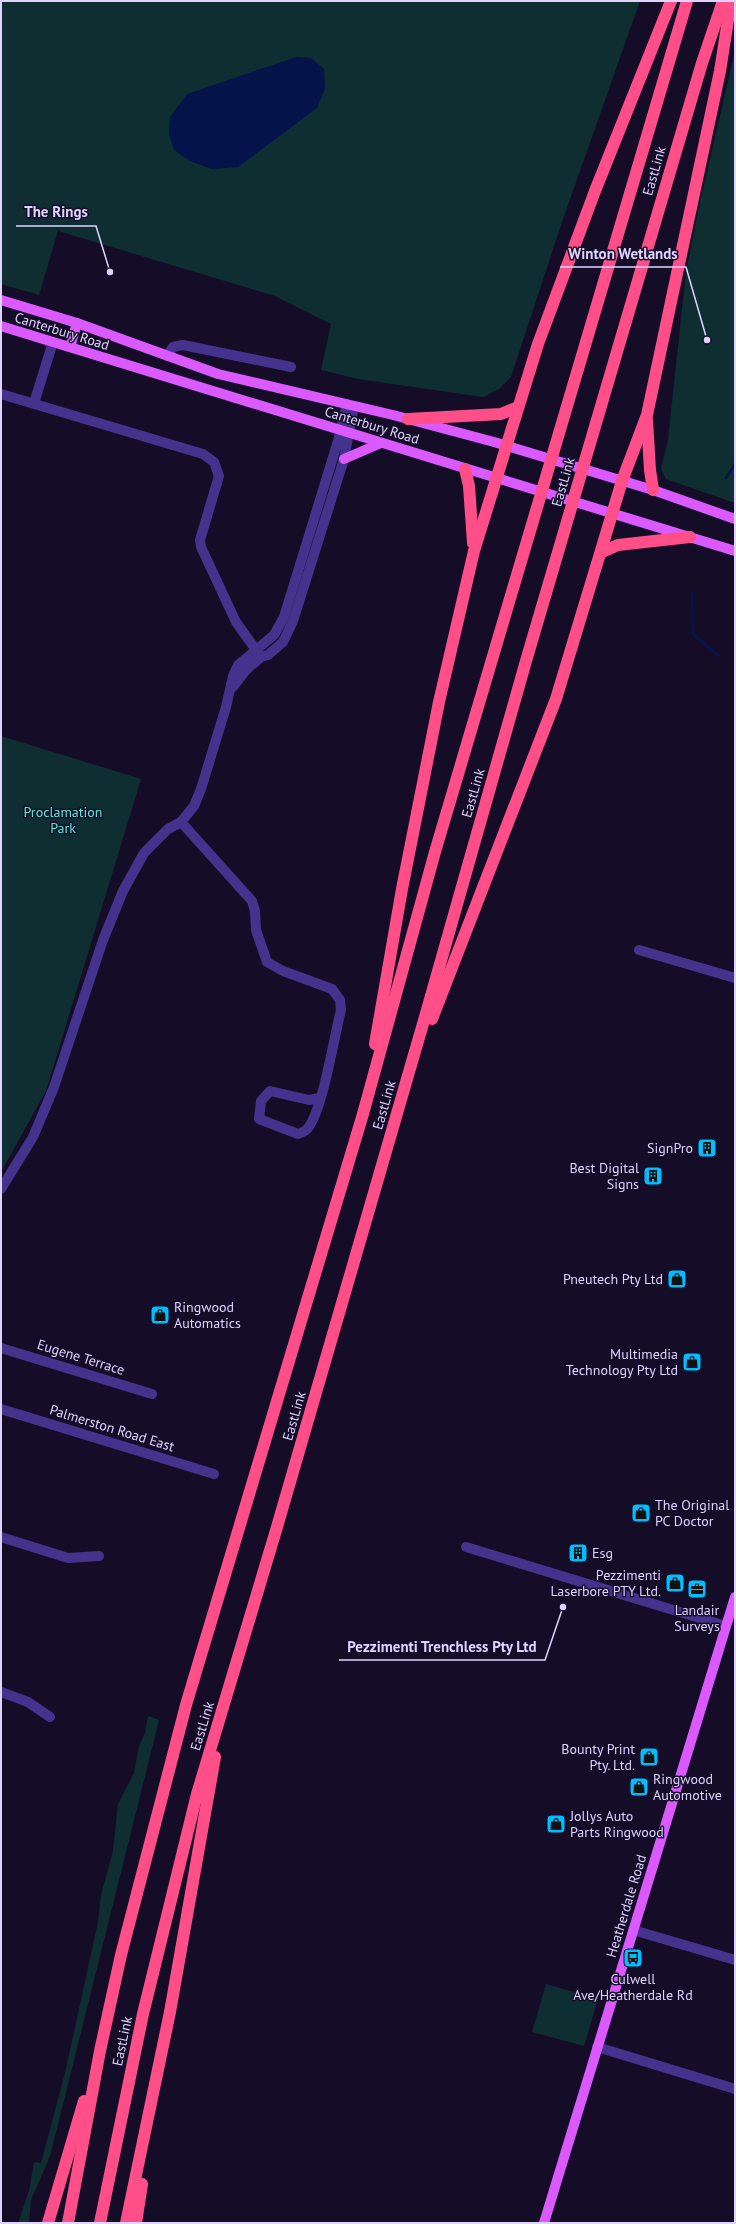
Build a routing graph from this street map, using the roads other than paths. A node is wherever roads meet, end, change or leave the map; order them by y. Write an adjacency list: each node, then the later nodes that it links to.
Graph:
1 (671, 1): 15 (highway)
2 (686, 1): 38 (highway, EastLink)
3 (723, 1): 36 (highway, EastLink)
4 (731, 1): 16 (highway)
5 (1, 300): 6 (main road, Canterbury Road)
6 (78, 323): 9 (main road); 10 (main road, Canterbury Road)
7 (1, 326): 8 (main road, Canterbury Road)
8 (53, 342): 9 (main road, Canterbury Road); 13 (street)
9 (70, 347): 18 (main road, Canterbury Road)
10 (167, 356): 11 (street); 14 (main road, Canterbury Road)
11 (291, 367)
12 (1, 394): 13 (street)
13 (34, 403): 32 (street)
14 (351, 405): 17 (main road, Canterbury Road); 18 (street)
15 (518, 407): 17 (highway); 20 (highway)
16 (647, 415): 24 (highway); 25 (highway)
17 (408, 419): 20 (main road, Canterbury Road)
18 (346, 432): 19 (main road, Canterbury Road); 21 (street); 32 (street)
19 (381, 443): 21 (main road); 22 (main road, Canterbury Road)
20 (506, 445): 23 (highway); 24 (main road, Canterbury Road)
21 (344, 459): 32 (street)
22 (465, 468): 23 (main road, Canterbury Road); 29 (highway)
23 (496, 478): 26 (main road, Canterbury Road); 29 (highway)
24 (622, 481): 25 (main road, Canterbury Road); 26 (highway)
25 (654, 490): 27 (main road, Canterbury Road)
26 (612, 514): 28 (main road, Canterbury Road); 31 (highway)
27 (735, 519)
28 (690, 537): 30 (main road, Canterbury Road); 31 (highway)
29 (474, 551): 38 (highway)
30 (735, 551)
31 (602, 552): 36 (highway)
32 (259, 653): 33 (street)
33 (181, 822): 37 (street); 39 (street)
34 (639, 950): 35 (street)
35 (735, 978)
36 (404, 1091): 50 (highway, EastLink)
37 (320, 1098): 37 (street)
38 (363, 1114): 55 (highway, EastLink)
39 (1, 1189)
40 (1, 1348): 41 (street, Eugene Terrace)
41 (152, 1394)
42 (1, 1410): 43 (street, Palmerston Road East)
43 (214, 1474)
44 (1, 1537): 46 (street)
45 (466, 1547): 48 (street)
46 (99, 1556)
47 (735, 1597): 48 (main road, Heatherdale Road)
48 (726, 1626): 52 (main road, Heatherdale Road)
49 (1, 1692): 51 (street)
50 (226, 1699): 57 (highway); 60 (highway, EastLink)
51 (50, 1717)
52 (633, 1930): 53 (street); 54 (main road, Heatherdale Road)
53 (735, 1960)
54 (598, 2047): 56 (street); 63 (main road, Heatherdale Road)
55 (100, 2051): 58 (highway); 59 (highway, EastLink)
56 (735, 2089)
57 (151, 2111): 61 (highway); 62 (highway)
58 (48, 2223)
59 (68, 2223)
60 (100, 2223)
61 (126, 2223)
62 (136, 2223)
63 (544, 2223)

